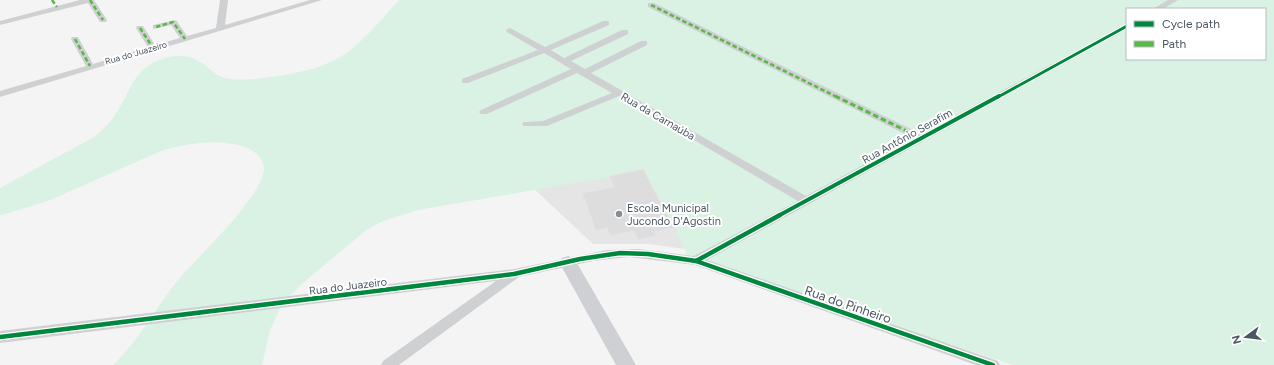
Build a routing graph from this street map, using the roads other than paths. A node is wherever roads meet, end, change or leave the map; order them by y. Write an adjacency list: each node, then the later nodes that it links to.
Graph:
1 (52, 0): 7 (street)
2 (89, 0): 7 (street); 9 (street)
3 (224, 0): 15 (street)
4 (1174, 0): 8 (street)
5 (312, 1): 15 (street, Rua do Juazeiro)
6 (651, 5): 31 (street)
7 (58, 7): 10 (street)
8 (1159, 8)
9 (103, 20)
10 (0, 23)
11 (606, 23): 22 (street)
12 (156, 27): 19 (street)
13 (1126, 27): 31 (street, Rua Antônio Serafim)
14 (140, 28): 21 (street)
15 (220, 29): 19 (street, Rua do Juazeiro)
16 (510, 30): 22 (street, Rua da Carnaúba)
17 (625, 32): 23 (street)
18 (75, 39): 24 (street)
19 (185, 39): 21 (street, Rua do Juazeiro)
20 (644, 43): 25 (street)
21 (153, 48): 24 (street, Rua do Juazeiro)
22 (545, 50): 23 (street, Rua da Carnaúba); 26 (street)
23 (564, 61): 25 (street, Rua da Carnaúba)
24 (90, 66): 28 (street, Rua do Juazeiro)
25 (581, 71): 27 (street, Rua da Carnaúba); 29 (street)
26 (466, 81)
27 (619, 93): 30 (street); 32 (street, Rua da Carnaúba)
28 (0, 94)
29 (484, 112)
30 (527, 124)
31 (921, 138): 32 (street, Rua Antônio Serafim)
32 (807, 201): 33 (street, Rua Antônio Serafim)
33 (696, 261): 34 (street, Rua do Juazeiro); 39 (street, Rua do Pinheiro)
34 (568, 262): 35 (street, Rua do Juazeiro); 38 (street)
35 (514, 274): 36 (street, Rua do Juazeiro); 37 (street)
36 (0, 337)
37 (388, 365)
38 (626, 365)
39 (993, 365)

